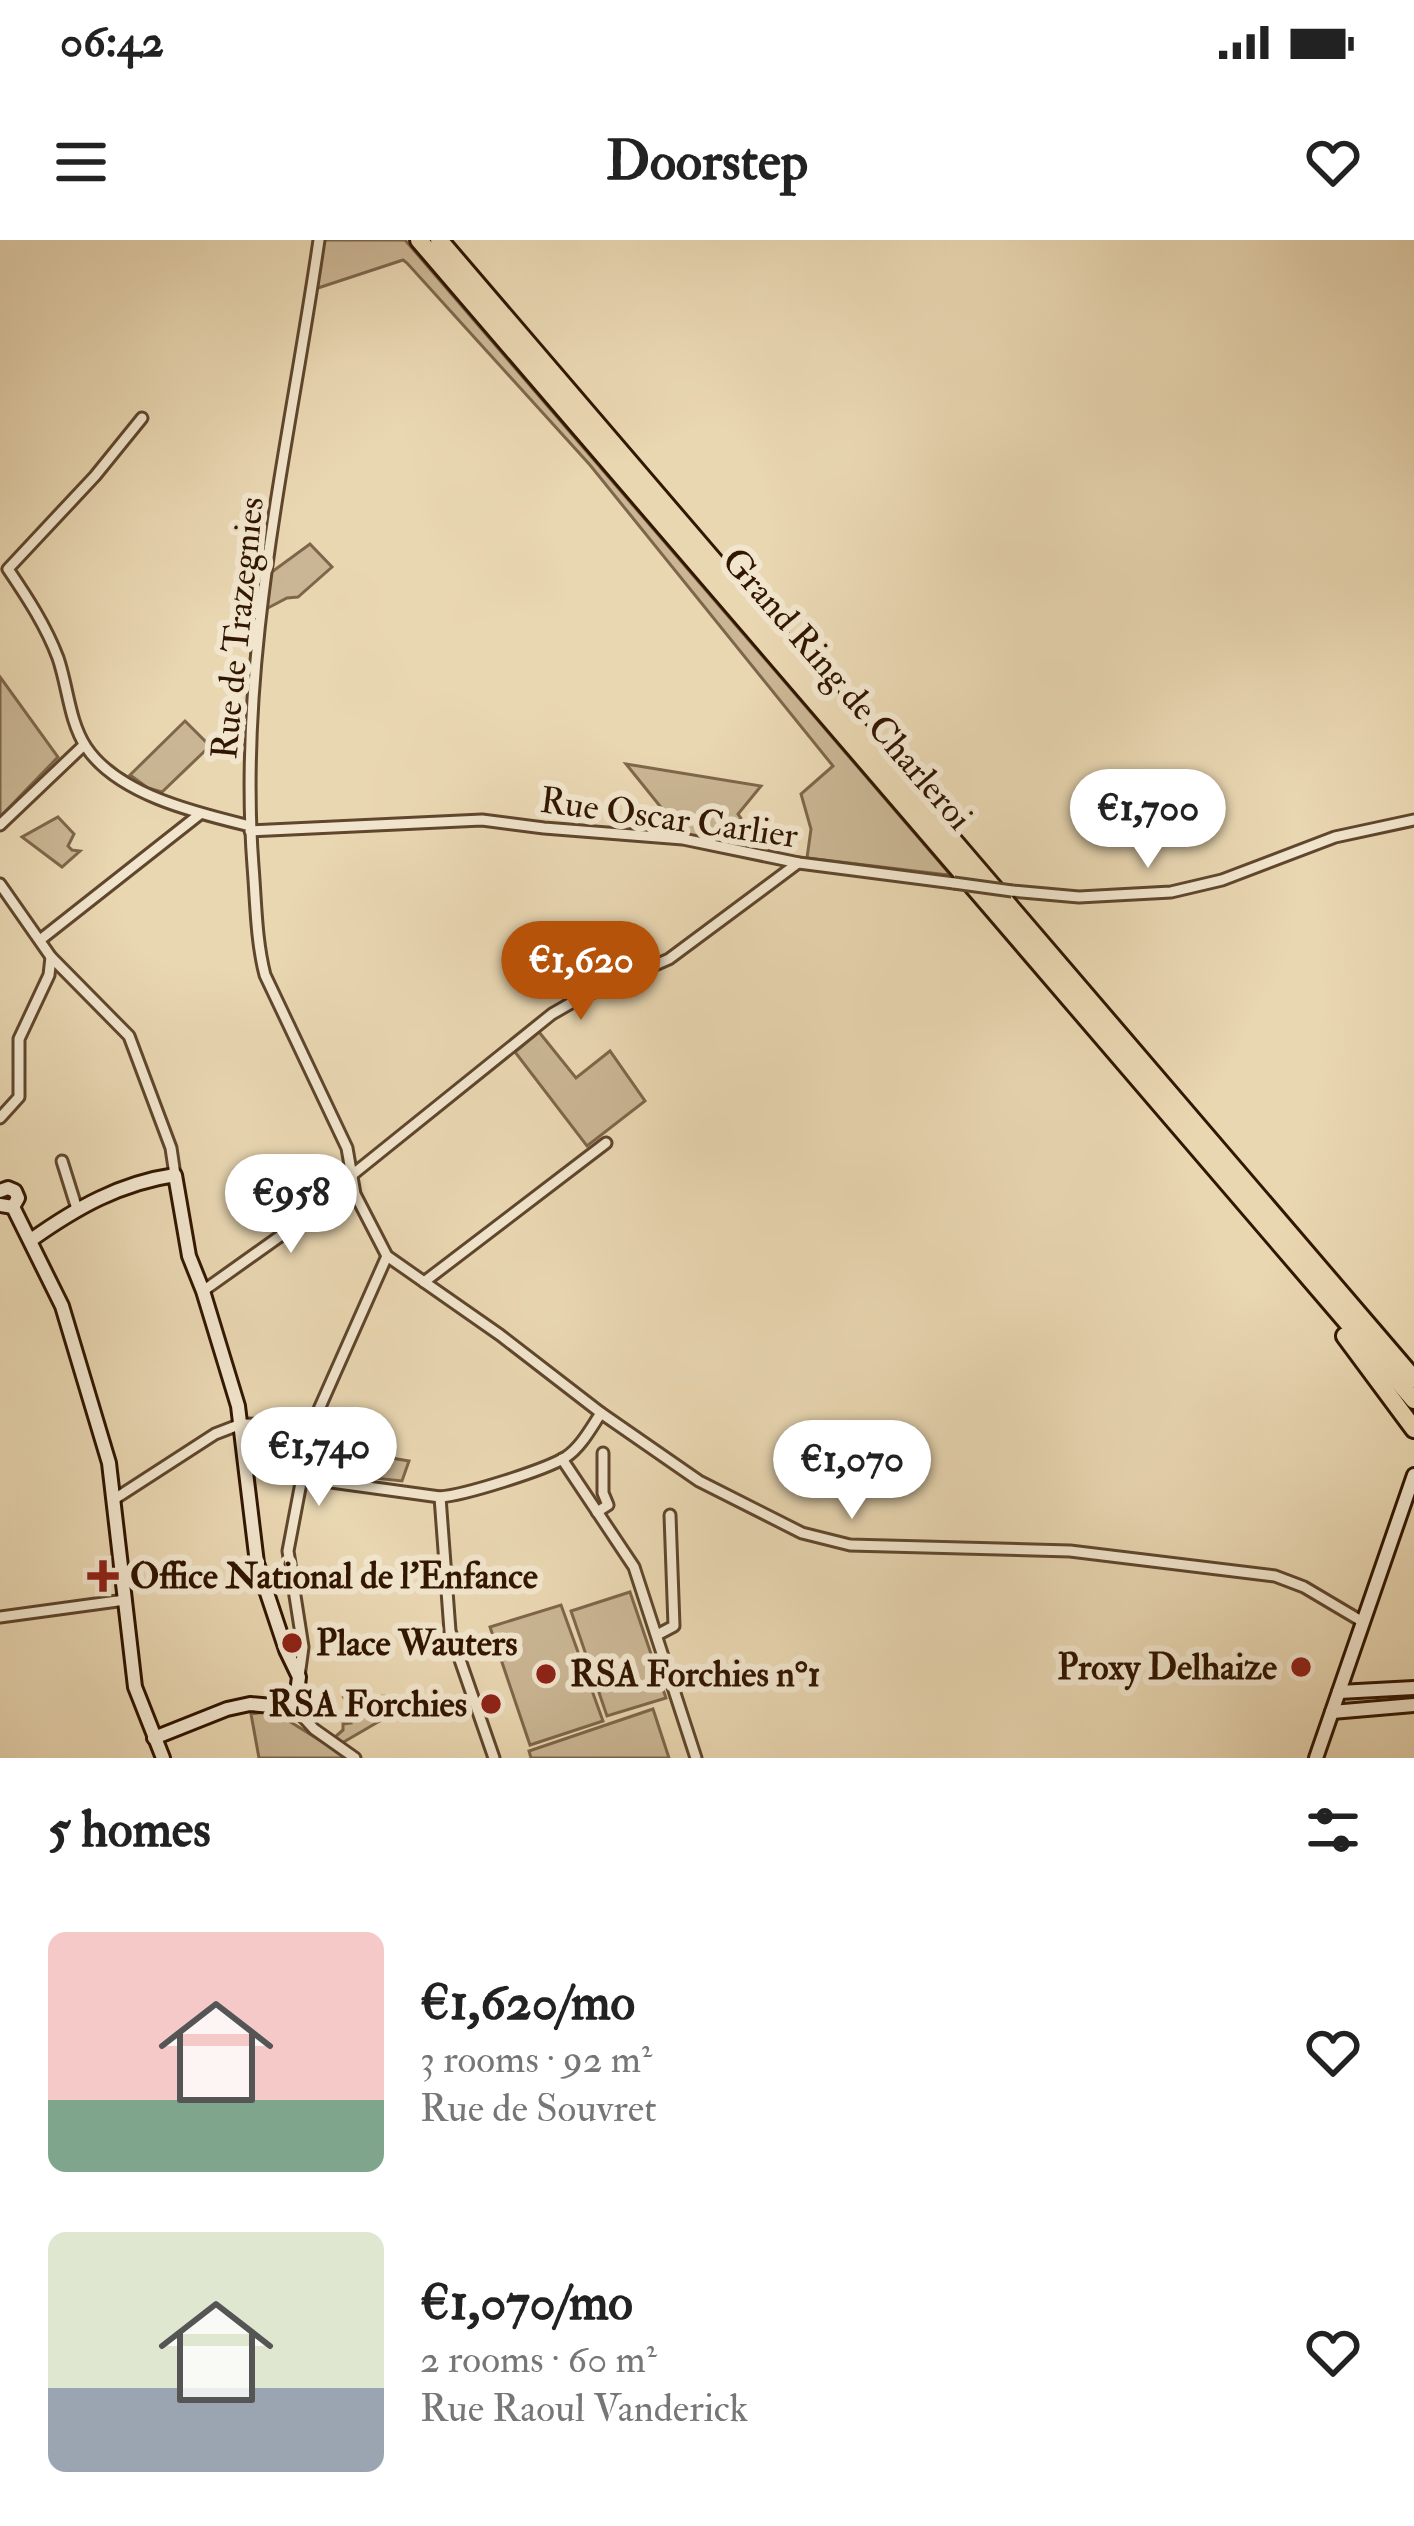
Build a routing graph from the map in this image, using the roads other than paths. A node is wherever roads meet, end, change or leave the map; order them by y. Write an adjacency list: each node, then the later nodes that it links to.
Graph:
1 (320, 240): 9 (street, Rue de Trazegnies)
2 (418, 240): 24 (highway, Grand Ring de Charleroi)
3 (439, 240): 27 (highway, Grand Ring de Charleroi)
4 (142, 418): 5 (street)
5 (84, 745): 6 (street, Rue Oscar Carlier); 8 (street)
6 (200, 814): 9 (street, Rue Oscar Carlier); 12 (street)
7 (1414, 820): 10 (street, Rue Oscar Carlier, bridge)
8 (0, 825)
9 (250, 829): 10 (street, Rue Oscar Carlier); 18 (street, Rue de Trazegnies)
10 (799, 863): 18 (street)
11 (0, 884): 12 (street)
12 (40, 940): 13 (street)
13 (51, 957): 14 (street); 17 (street)
14 (0, 1118)
15 (606, 1143): 25 (street)
16 (62, 1161): 21 (street)
17 (175, 1175): 21 (street); 26 (street)
18 (352, 1180): 23 (street, Rue de Trazegnies); 26 (street)
19 (0, 1190): 20 (street)
20 (9, 1205): 21 (street); 22 (street)
21 (71, 1212): 22 (street)
22 (31, 1240): 38 (street)
23 (387, 1256): 25 (street); 31 (street)
24 (1295, 1261): 28 (highway, Grand Ring de Charleroi); 32 (highway)
25 (424, 1282): 29 (street)
26 (203, 1291): 30 (street)
27 (1414, 1379)
28 (1414, 1400)
29 (601, 1413): 34 (street); 43 (street)
30 (241, 1424): 31 (street); 38 (street); 45 (street)
31 (312, 1425): 36 (street)
32 (1414, 1429)
33 (603, 1454): 39 (street)
34 (562, 1459): 37 (street); 39 (street)
35 (1414, 1475): 43 (street)
36 (302, 1478): 37 (street); 45 (street)
37 (440, 1496): 54 (street)
38 (113, 1500): 41 (street)
39 (597, 1512): 44 (street)
40 (670, 1515): 44 (street)
41 (125, 1600): 42 (street); 51 (street)
42 (0, 1617)
43 (1363, 1622): 47 (street)
44 (658, 1636): 55 (street)
45 (299, 1677): 49 (street)
46 (1414, 1688): 47 (street)
47 (1339, 1692): 50 (street)
48 (1414, 1705): 50 (street)
49 (295, 1708): 51 (street); 53 (street)
50 (1332, 1712): 56 (street)
51 (154, 1738): 52 (street)
52 (163, 1758)
53 (355, 1758)
54 (494, 1758)
55 (696, 1758)
56 (1316, 1758)

